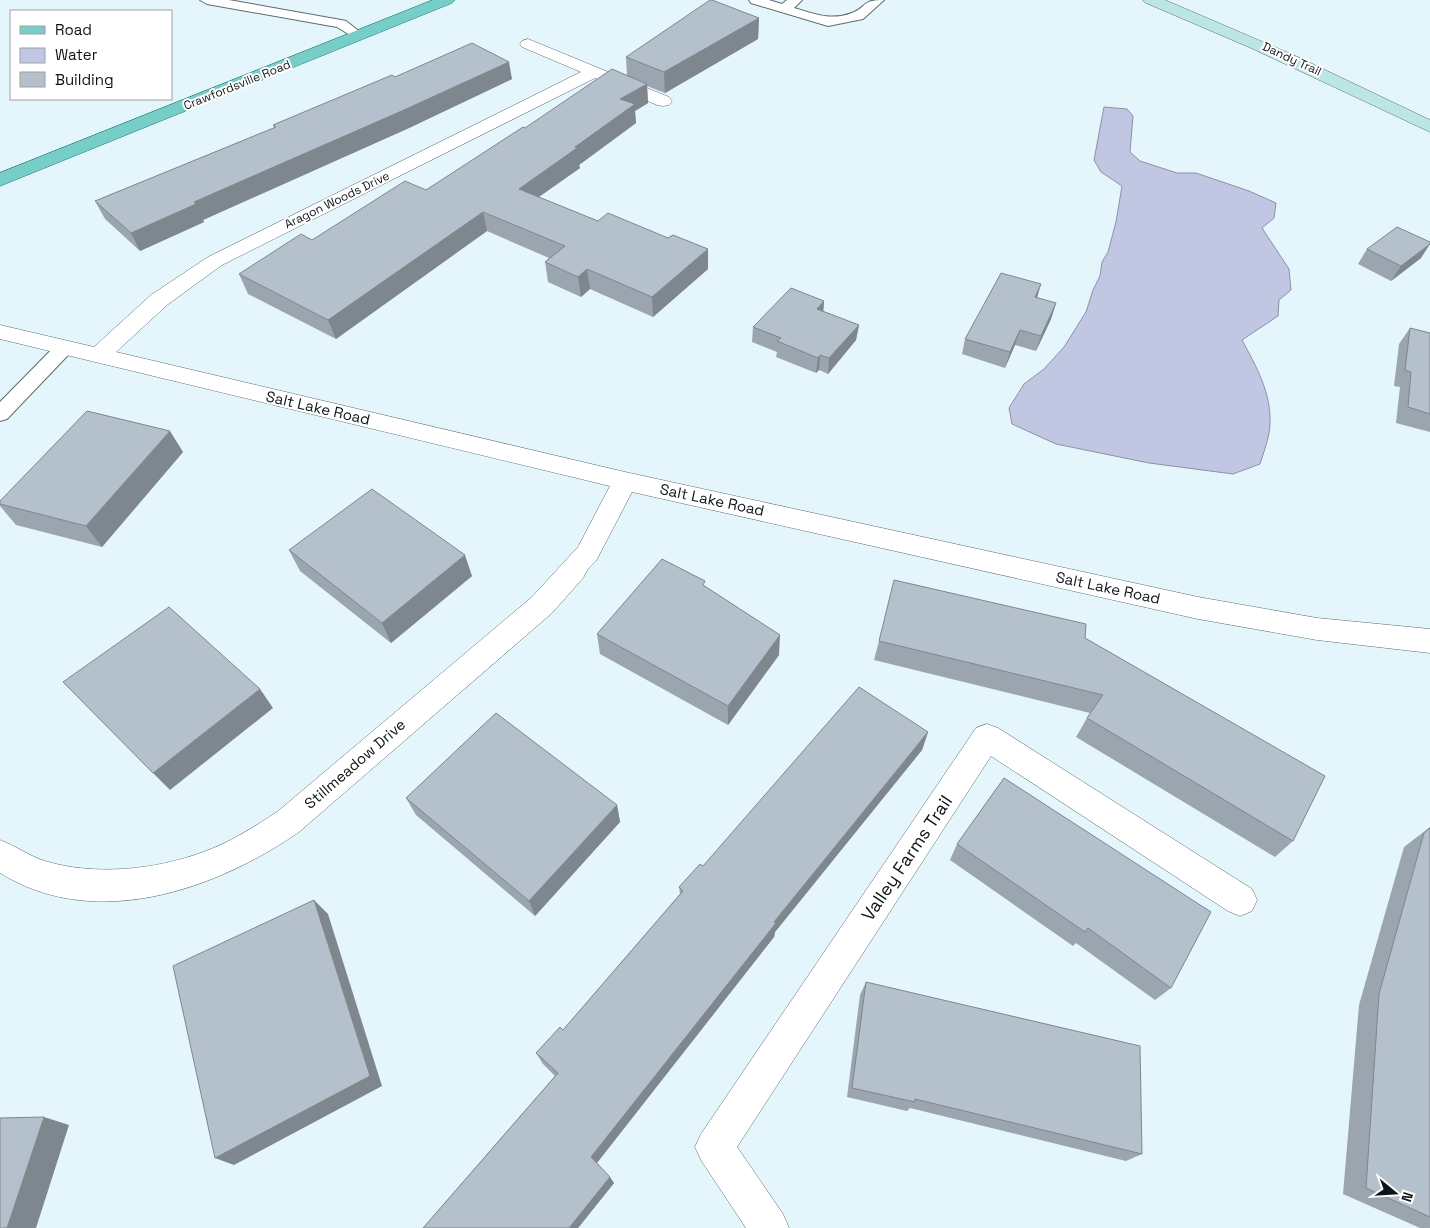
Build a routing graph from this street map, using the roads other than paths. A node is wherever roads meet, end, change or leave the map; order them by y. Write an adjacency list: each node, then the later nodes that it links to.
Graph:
1 (207, 0): 8 (lane)
2 (447, 0): 8 (main road, Crawfordsville Road)
3 (756, 0): 7 (lane)
4 (795, 0): 7 (lane)
5 (877, 0): 7 (lane)
6 (1151, 0): 12 (main road, Dandy Trail)
7 (784, 9)
8 (358, 36): 13 (main road, Crawfordsville Road)
9 (528, 44): 10 (street)
10 (595, 72): 11 (street); 16 (street, Aragon Woods Drive)
11 (663, 100)
12 (1430, 127)
13 (0, 180)
14 (0, 332): 15 (street, Salt Lake Road)
15 (64, 348): 16 (street, Salt Lake Road); 17 (lane)
16 (98, 356): 18 (street, Salt Lake Road)
17 (0, 414)
18 (625, 481): 19 (street, Salt Lake Road); 20 (street, Stillmeadow Drive)
19 (1430, 641)
20 (0, 855)
21 (1240, 900): 22 (street, Valley Farms Trail)
22 (769, 1228)

